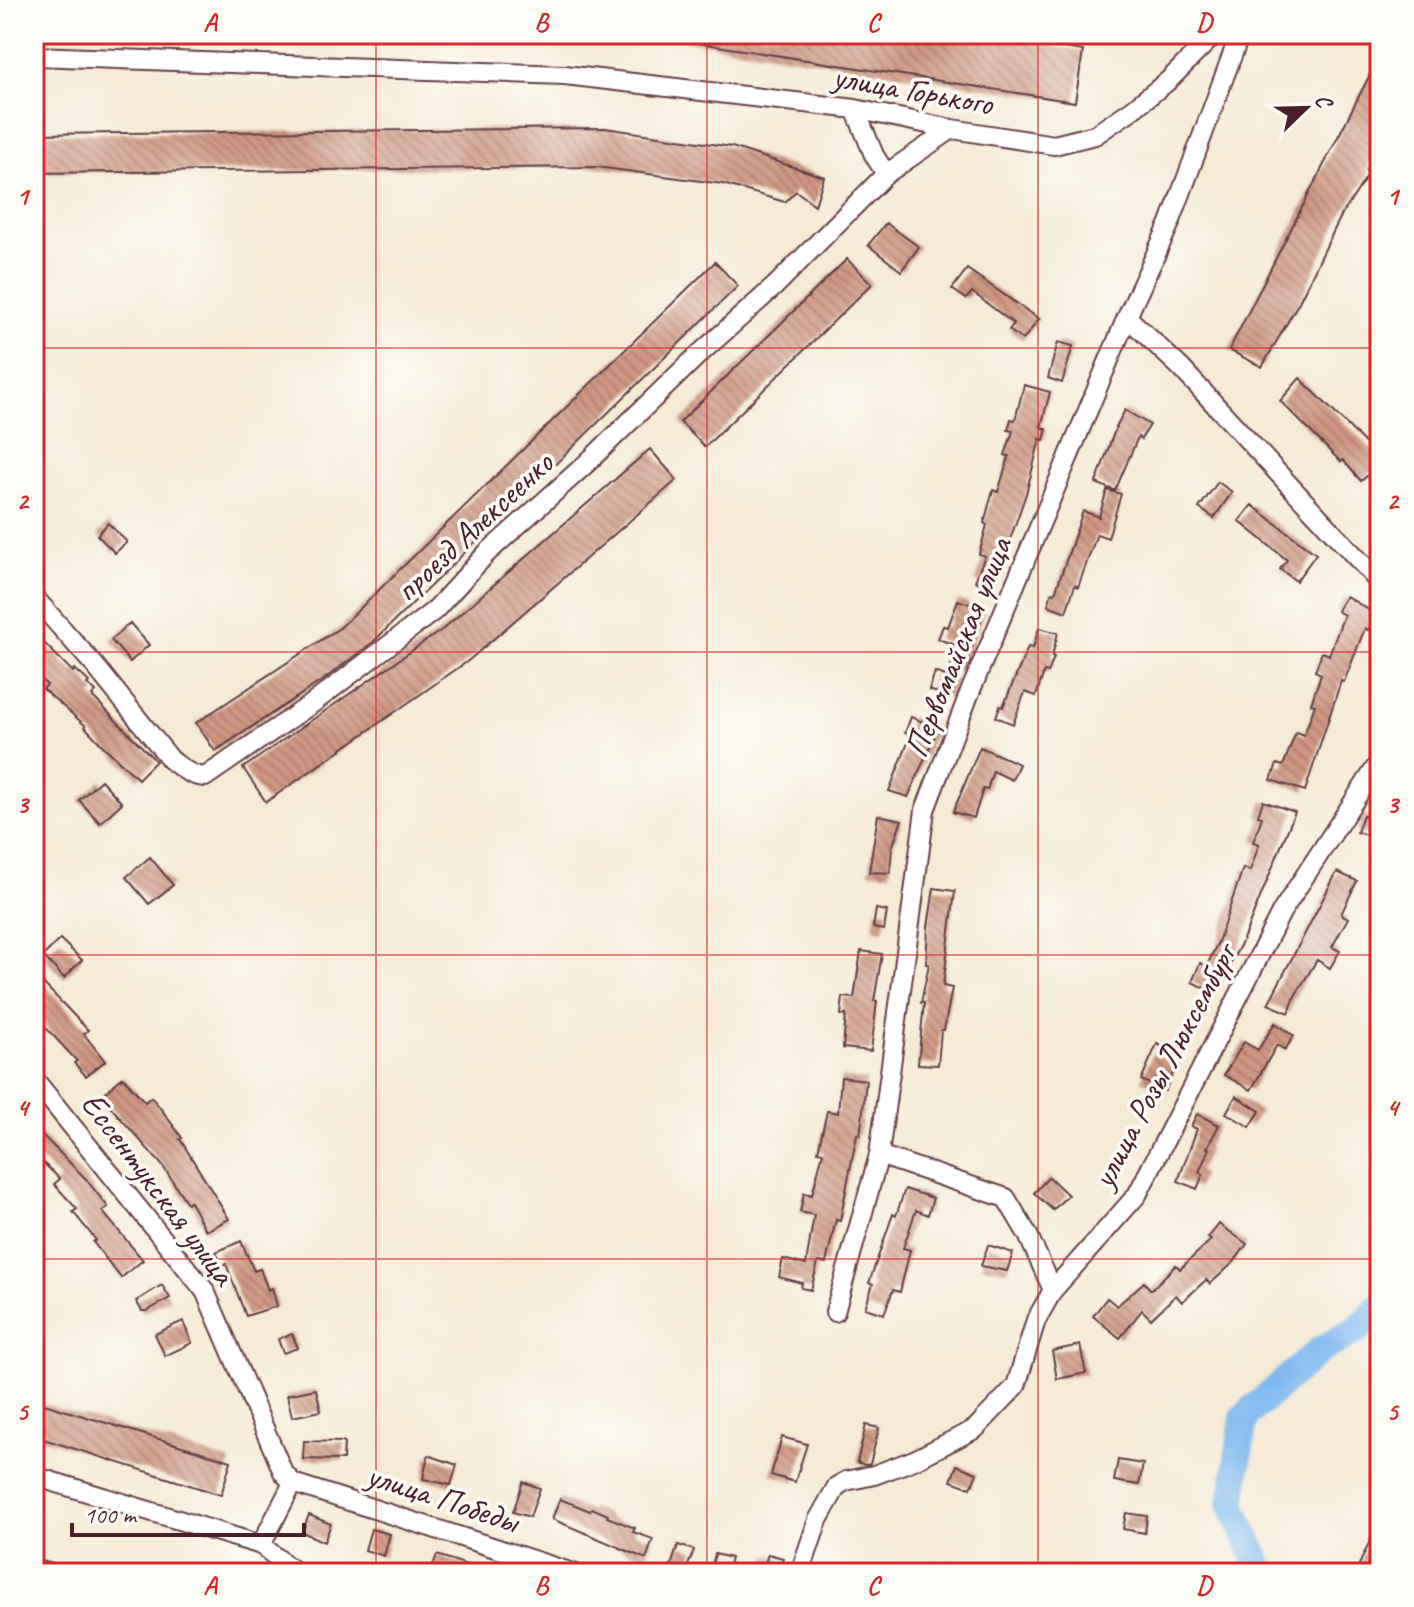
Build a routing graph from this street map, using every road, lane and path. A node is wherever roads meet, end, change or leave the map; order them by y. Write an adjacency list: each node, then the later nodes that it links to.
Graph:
1 (1215, 34): 5 (street, улица Горького)
2 (1240, 34): 7 (street, Первомайская улица)
3 (34, 56): 4 (street, улица Горького)
4 (855, 109): 5 (street, улица Горького); 6 (street)
5 (952, 129): 6 (street, проезд Алексеенко)
6 (886, 174): 9 (street, проезд Алексеенко)
7 (1127, 317): 8 (street); 12 (street, Первомайская улица)
8 (1380, 583)
9 (34, 597)
10 (1380, 761): 13 (street, улица Розы Люксембург)
11 (34, 1079): 16 (street, Ессентукская улица)
12 (879, 1155): 13 (street); 14 (street, Первомайская улица)
13 (1053, 1290): 20 (street, улица Розы Люксембург)
14 (835, 1312)
15 (34, 1476): 17 (street)
16 (288, 1477): 17 (street); 19 (street, улица Победы)
17 (261, 1545): 18 (street)
18 (296, 1573)
19 (573, 1573)
20 (800, 1573)

